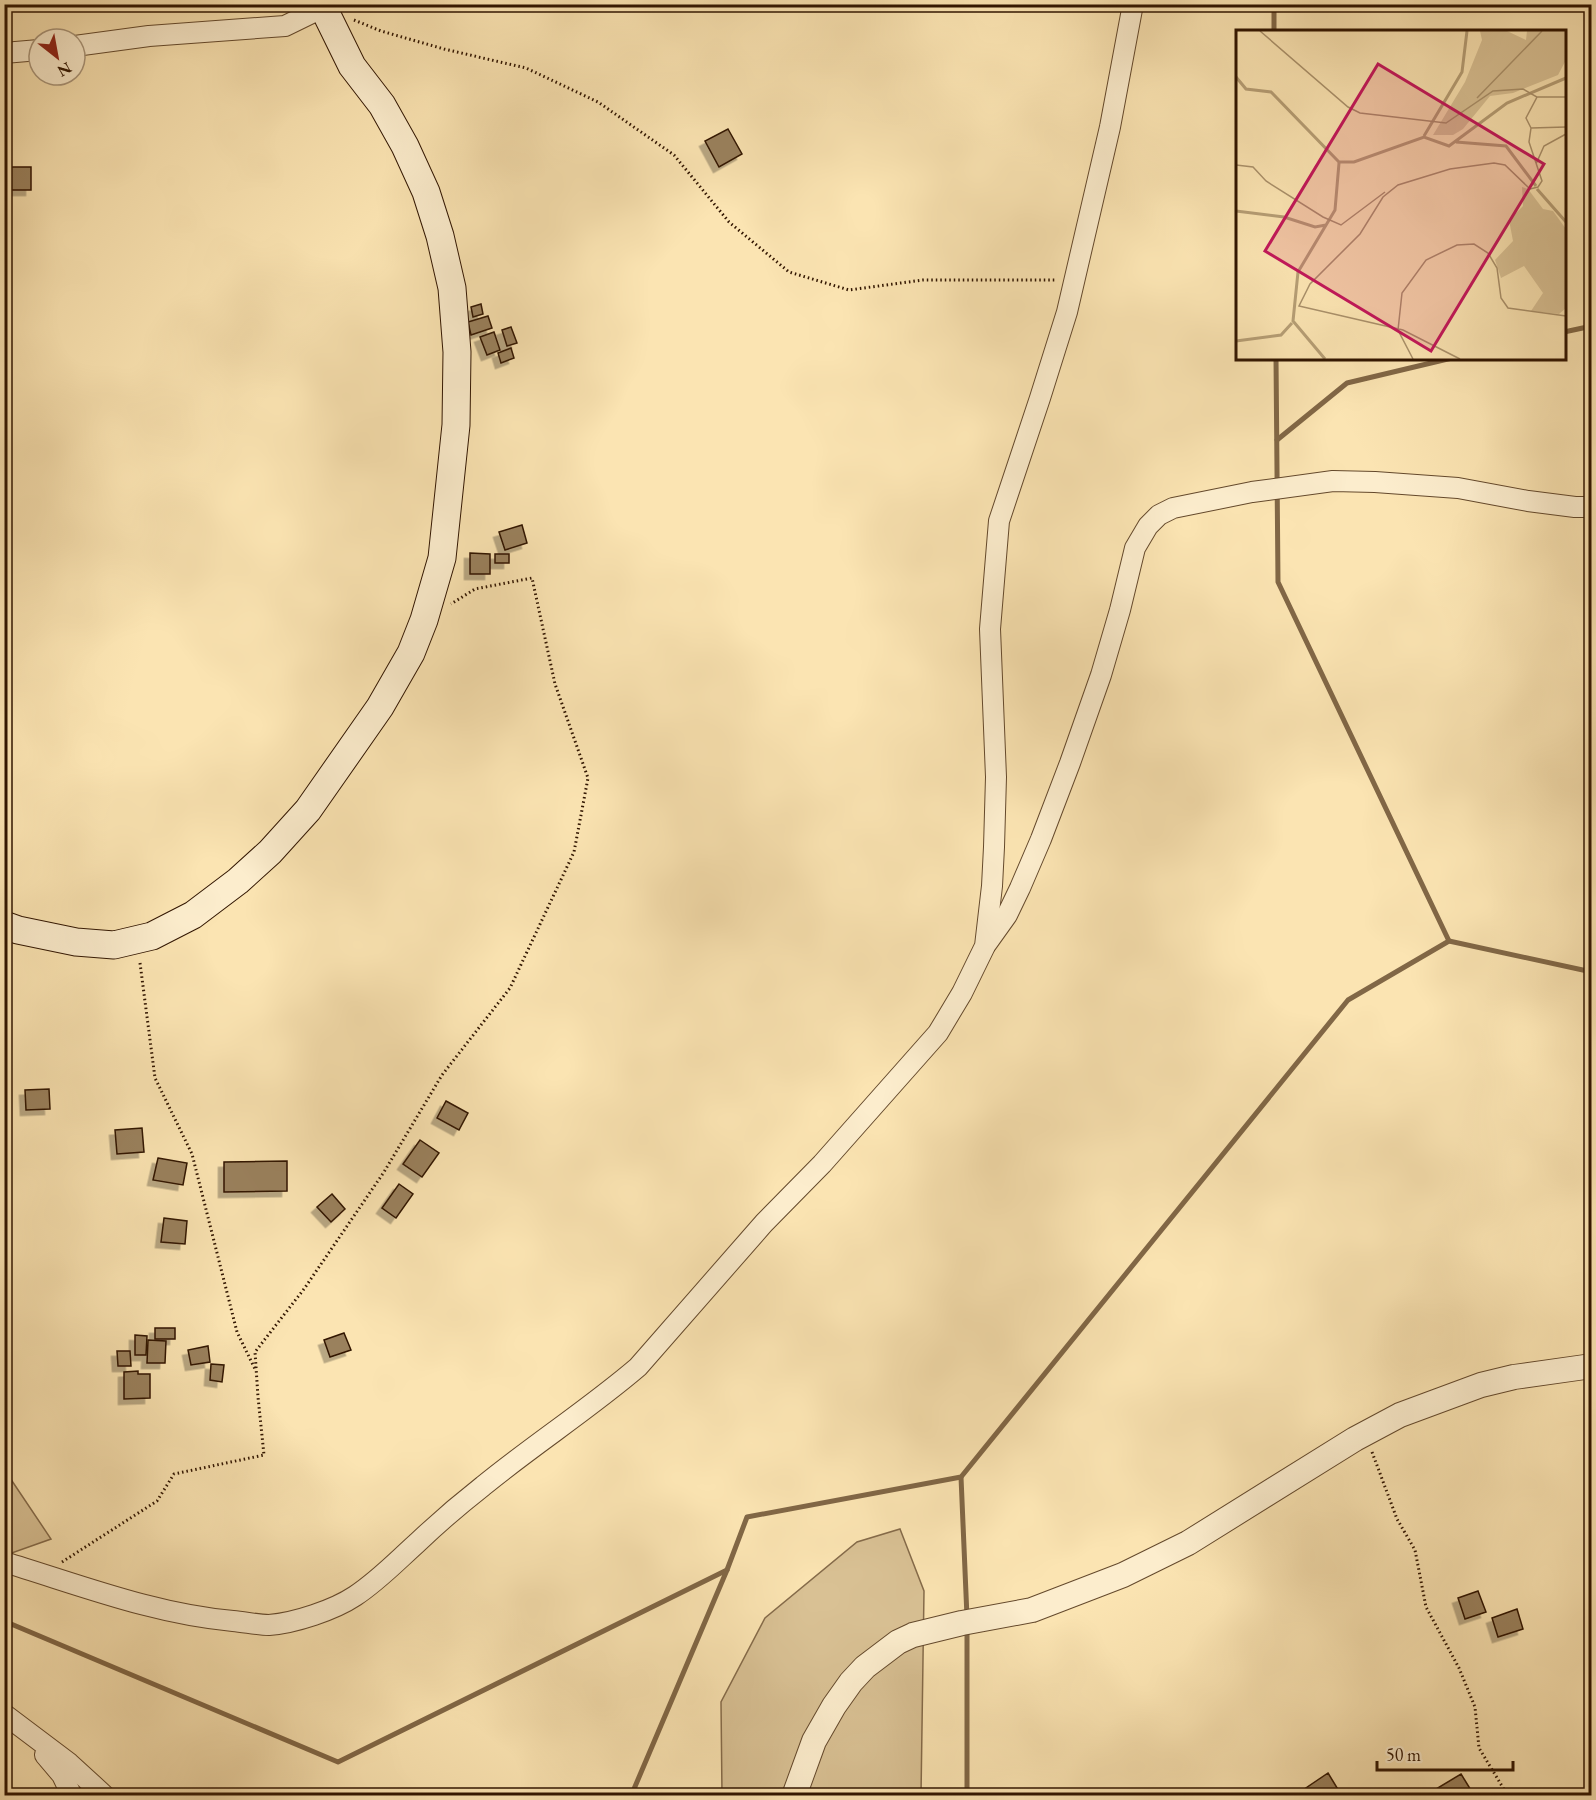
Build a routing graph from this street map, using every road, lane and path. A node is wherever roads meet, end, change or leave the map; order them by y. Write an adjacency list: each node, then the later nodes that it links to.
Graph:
1 (1133, 4): 6 (street)
2 (324, 5): 3 (street); 6 (path); 8 (main road)
3 (87, 44)
4 (27, 51): 5 (street)
5 (4, 53)
6 (1075, 280): 11 (street)
7 (1592, 507): 11 (street)
8 (424, 620): 10 (main road); 13 (path)
9 (4, 925): 10 (main road)
10 (136, 940): 13 (path)
11 (985, 946): 16 (street)
12 (1592, 1366): 14 (street)
13 (257, 1373): 16 (path)
14 (1365, 1434): 20 (street); 21 (path)
15 (4, 1562): 16 (street)
16 (42, 1575)
17 (11, 1718): 18 (street); 19 (street)
18 (72, 1796)
19 (105, 1796)
20 (794, 1796)
21 (1508, 1796)

